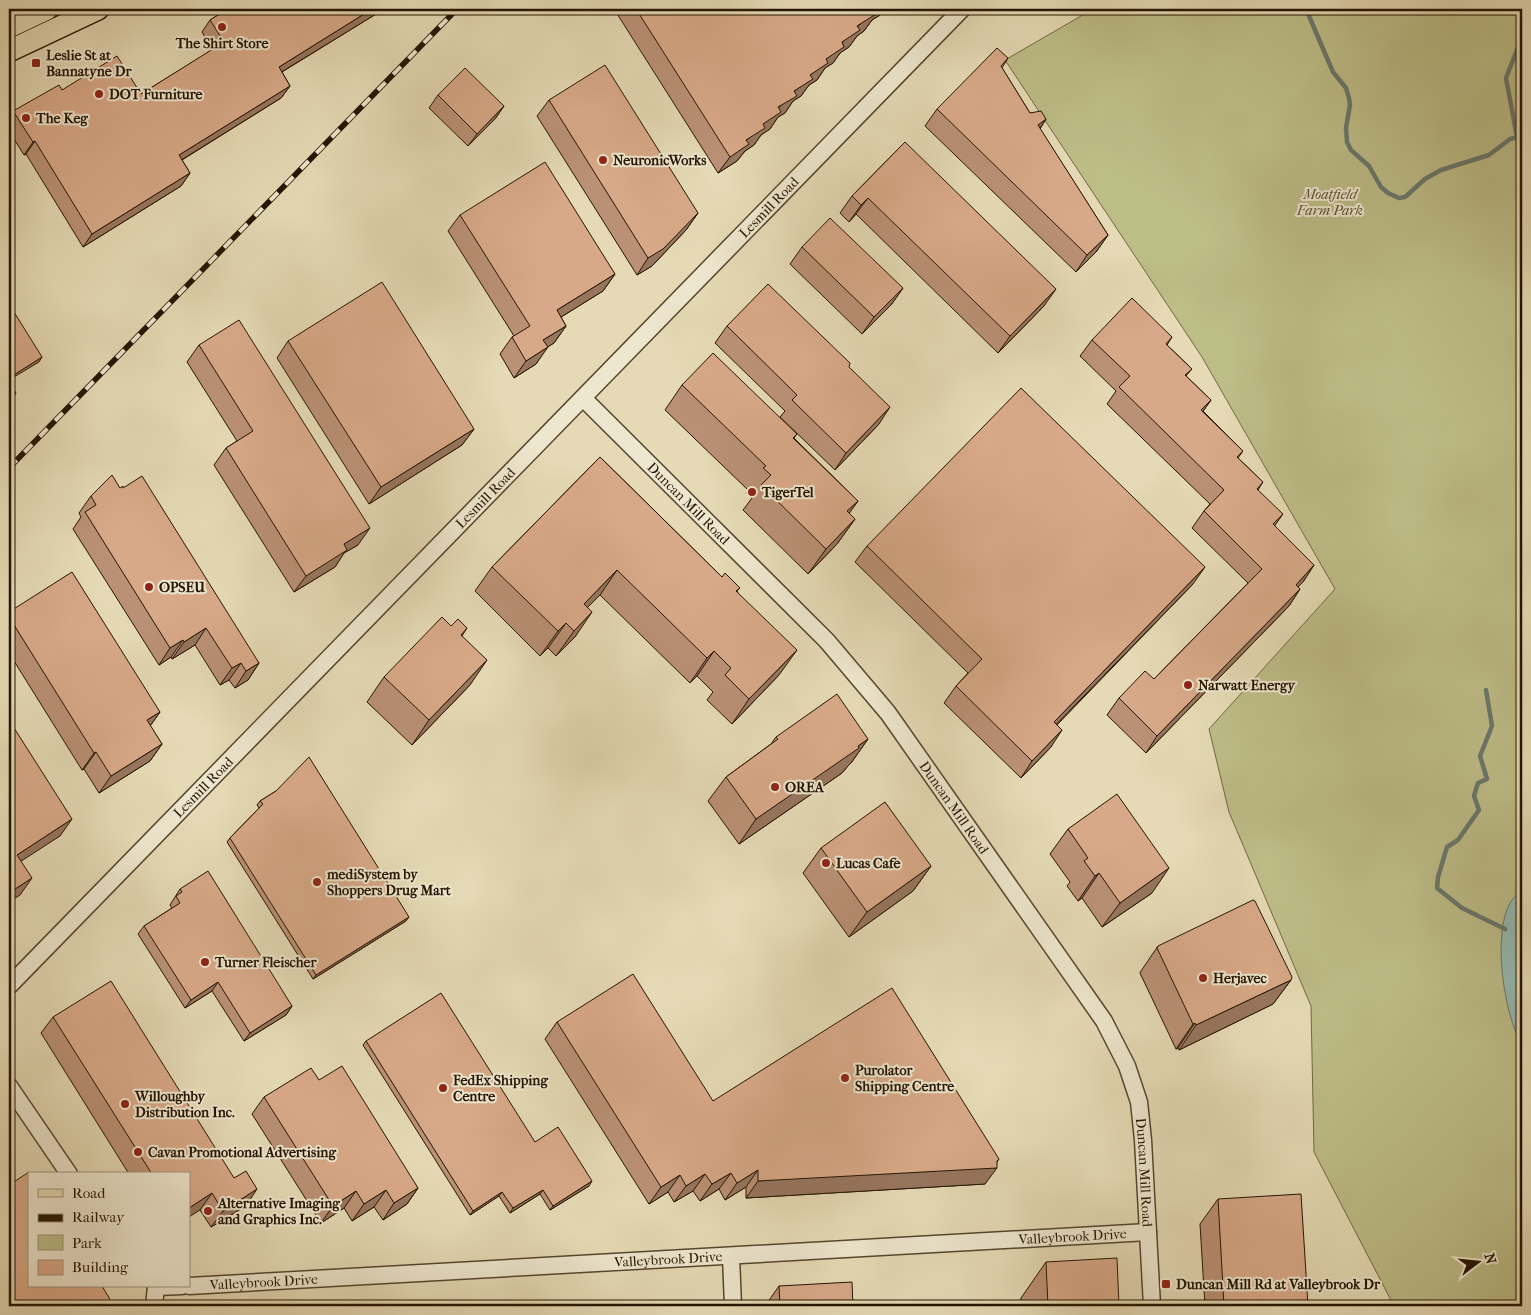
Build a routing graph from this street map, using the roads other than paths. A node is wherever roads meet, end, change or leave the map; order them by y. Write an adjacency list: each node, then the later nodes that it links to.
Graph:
1 (48, 9): 4 (main road)
2 (98, 9): 5 (main road)
3 (962, 9): 6 (street, Lesmill Road)
4 (9, 27)
5 (9, 51)
6 (583, 398): 7 (street, Lesmill Road); 10 (street, Duncan Mill Road)
7 (9, 986)
8 (9, 1086): 9 (street)
9 (68, 1172)
10 (1148, 1232): 11 (street, Valleybrook Drive); 16 (street, Duncan Mill Road)
11 (732, 1256): 12 (street, Valleybrook Drive); 15 (street)
12 (190, 1286)
13 (156, 1288): 14 (street)
14 (154, 1306)
15 (733, 1306)
16 (1152, 1306)

